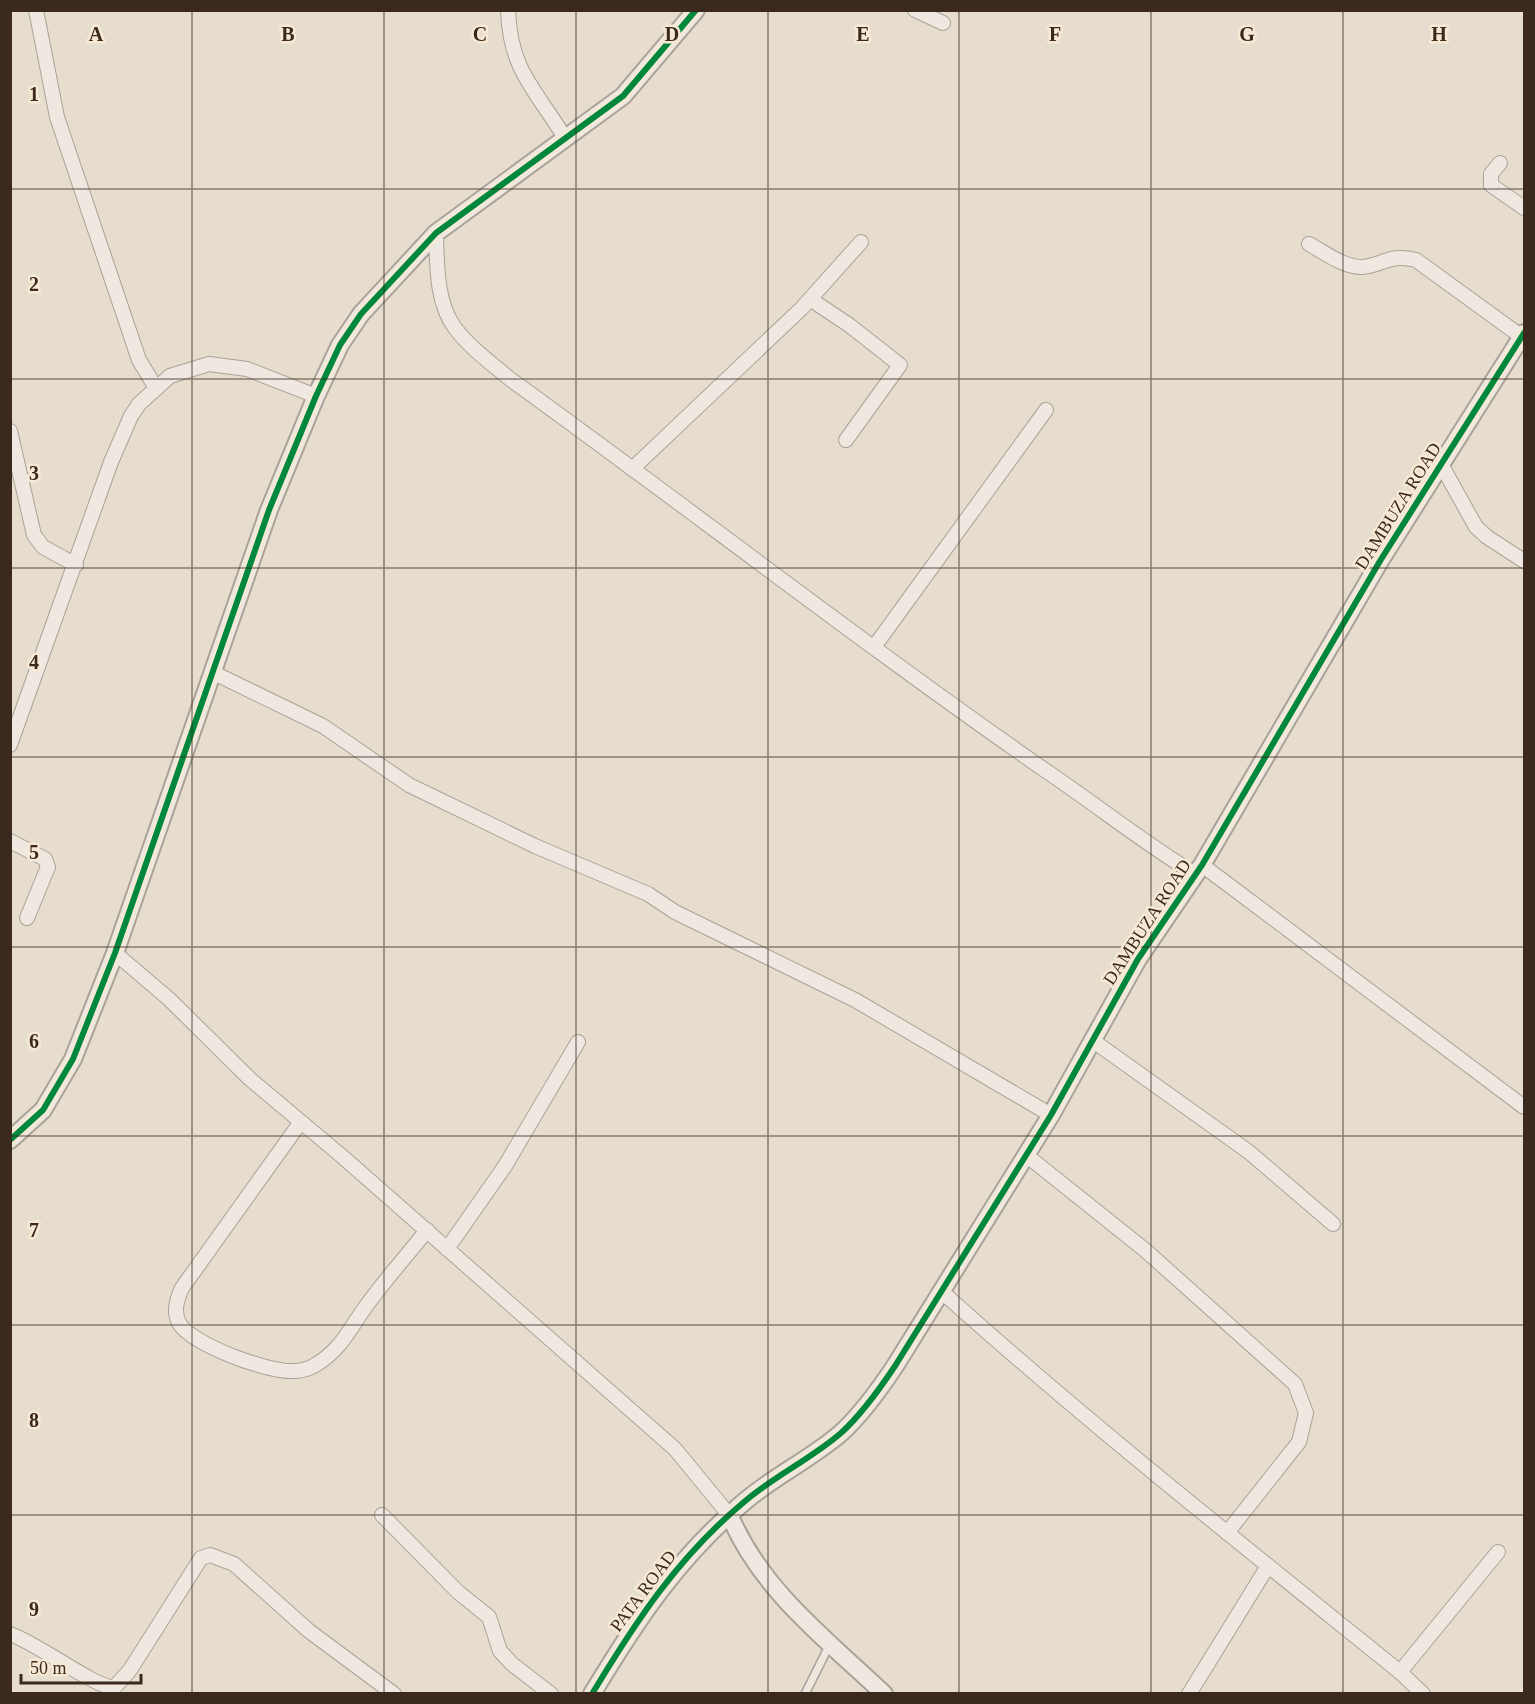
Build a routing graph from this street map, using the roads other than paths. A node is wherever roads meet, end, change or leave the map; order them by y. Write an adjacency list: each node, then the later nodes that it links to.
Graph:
1 (36, 10): 14 (street)
2 (508, 10): 6 (street)
3 (696, 10): 6 (street)
4 (915, 10): 5 (street)
5 (943, 23)
6 (565, 138): 9 (street)
7 (1500, 163): 8 (street)
8 (1524, 208)
9 (436, 233): 15 (street); 20 (street)
10 (861, 242): 12 (street)
11 (1309, 244): 13 (street)
12 (810, 299): 18 (street); 20 (street)
13 (1523, 335): 19 (street, DAMBUZA ROAD)
14 (156, 388): 15 (street); 22 (street)
15 (316, 396): 24 (street)
16 (1046, 410): 23 (street)
17 (10, 430): 22 (street)
18 (846, 440)
19 (1442, 466): 21 (street); 27 (street, DAMBUZA ROAD)
20 (632, 469): 23 (street)
21 (1524, 561)
22 (76, 565): 25 (street)
23 (874, 647): 27 (street)
24 (214, 673): 29 (street); 33 (street)
25 (10, 745)
26 (10, 841): 28 (street)
27 (1198, 869): 30 (street, DAMBUZA ROAD); 32 (street)
28 (27, 918)
29 (115, 952): 34 (street); 35 (street)
30 (1092, 1040): 33 (street, DAMBUZA ROAD); 37 (street)
31 (578, 1042): 39 (street)
32 (1524, 1107)
33 (1051, 1115): 36 (street, DAMBUZA ROAD)
34 (300, 1123): 38 (street); 38 (street)
35 (10, 1140)
36 (1026, 1155): 40 (street, DAMBUZA ROAD); 43 (street)
37 (1333, 1224)
38 (427, 1230): 39 (street)
39 (447, 1249): 42 (street)
40 (942, 1290): 42 (street, DAMBUZA ROAD); 43 (street)
41 (382, 1515): 50 (street)
42 (730, 1516): 47 (street); 51 (street, PATA ROAD)
43 (1227, 1533): 45 (street)
44 (1498, 1552): 48 (street)
45 (1268, 1566): 48 (street); 54 (street)
46 (10, 1634): 49 (street)
47 (830, 1644): 52 (lane); 53 (street)
48 (1400, 1671): 55 (street)
49 (394, 1694)
50 (551, 1694)
51 (592, 1694)
52 (806, 1694)
53 (884, 1694)
54 (1189, 1694)
55 (1423, 1694)

